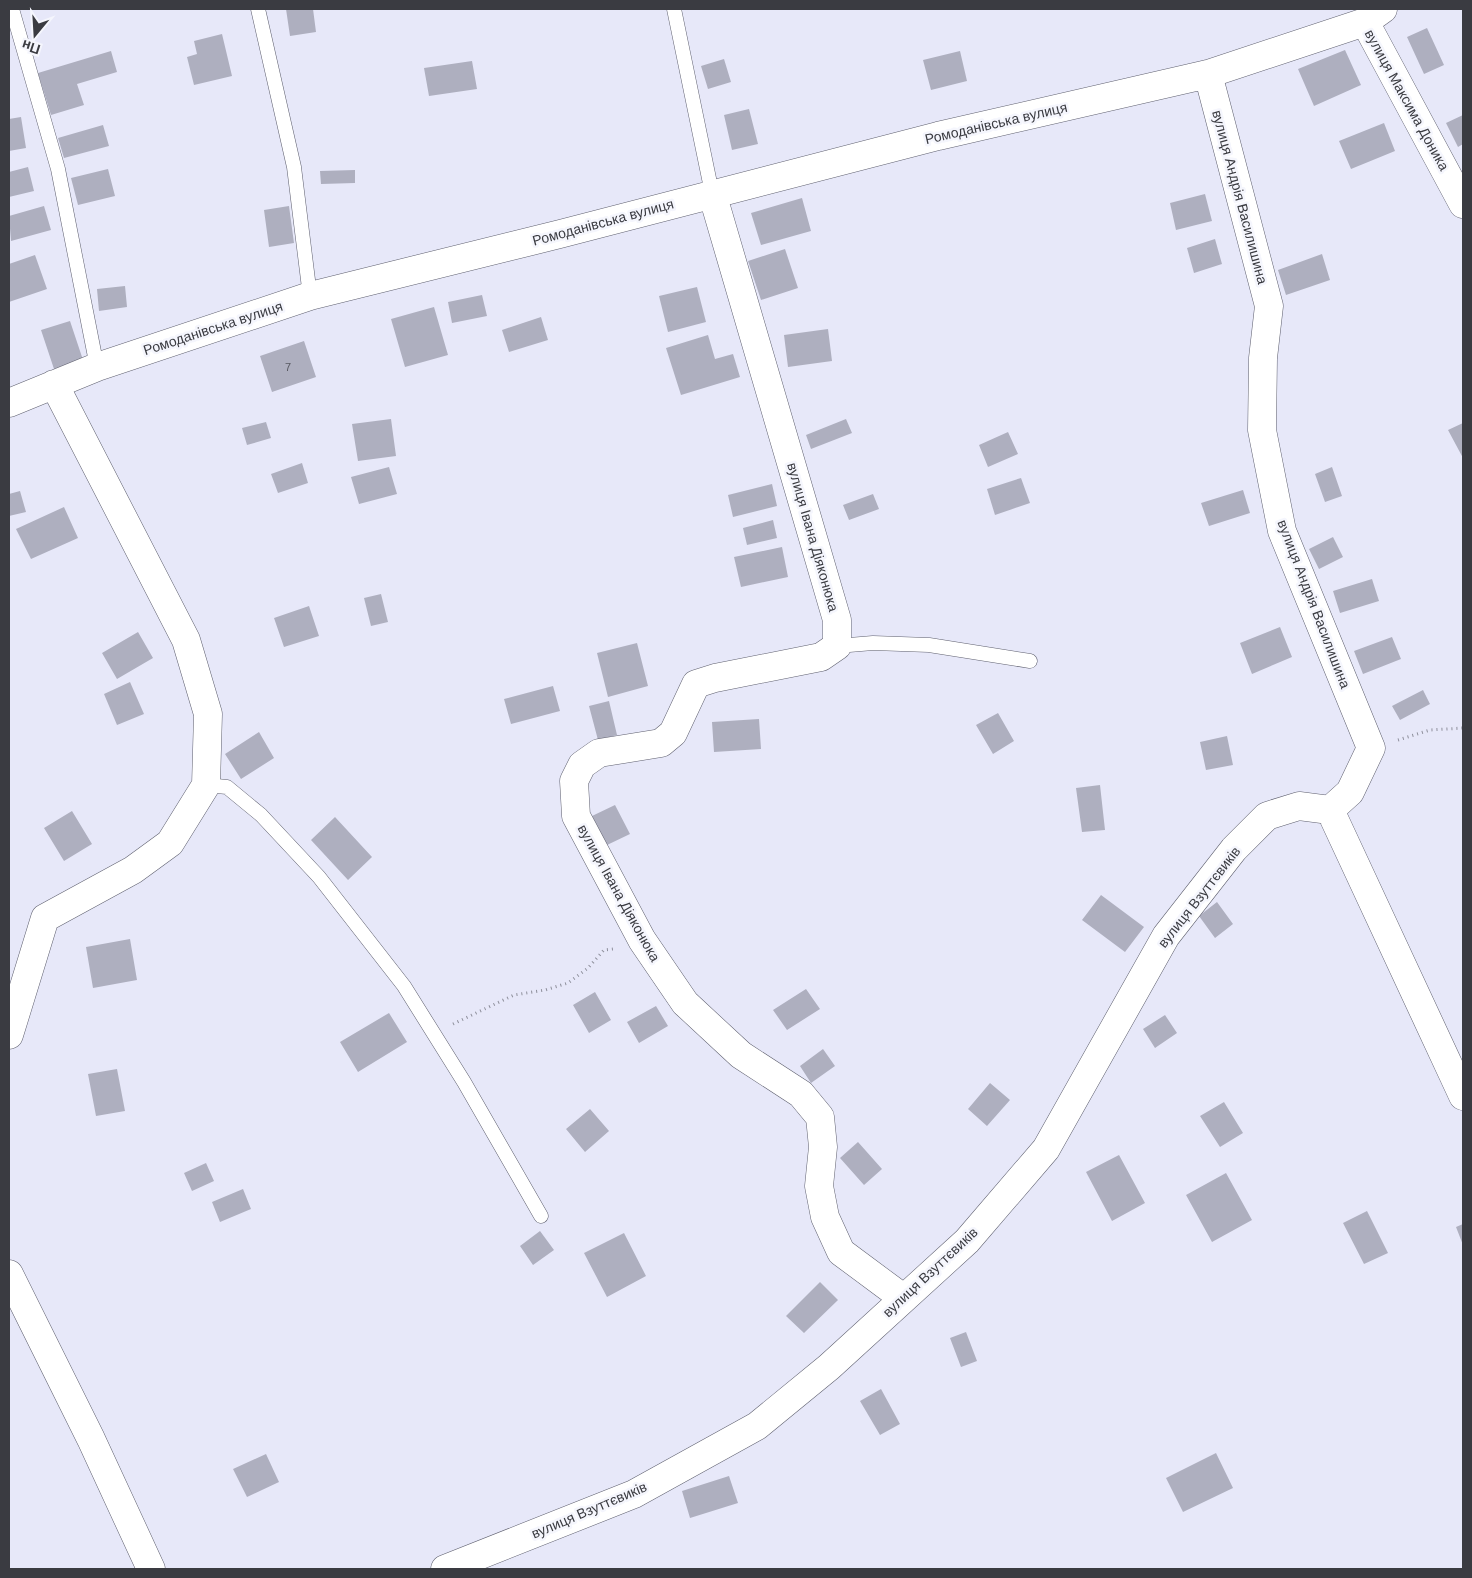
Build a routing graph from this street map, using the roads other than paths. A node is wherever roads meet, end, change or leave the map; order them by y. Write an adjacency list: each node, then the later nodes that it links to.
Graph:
1 (12, 9): 9 (lane)
2 (258, 9): 8 (lane)
3 (674, 9): 6 (lane)
4 (1374, 15): 5 (street, Ромоданівська вулиця); 7 (street, вулиця Максима Доника)
5 (1208, 74): 6 (street, Ромоданівська вулиця); 15 (street, вулиця Андрія Василишина)
6 (712, 193): 8 (street, Ромоданівська вулиця); 12 (street, вулиця Івана Діяконюка)
7 (1463, 204)
8 (310, 296): 9 (street, Ромоданівська вулиця)
9 (97, 367): 10 (street, Ромоданівська вулиця)
10 (54, 384): 11 (street, Ромоданівська вулиця); 14 (street)
11 (9, 402)
12 (837, 646): 13 (lane); 20 (street, вулиця Івана Діяконюка)
13 (1030, 662)
14 (206, 785): 16 (street); 18 (lane)
15 (1330, 810): 17 (street); 20 (street, вулиця Взуттєвиків)
16 (9, 1035)
17 (1463, 1096)
18 (541, 1216)
19 (9, 1274): 21 (street)
20 (903, 1298): 22 (street, вулиця Взуттєвиків)
21 (151, 1569)
22 (445, 1569)

